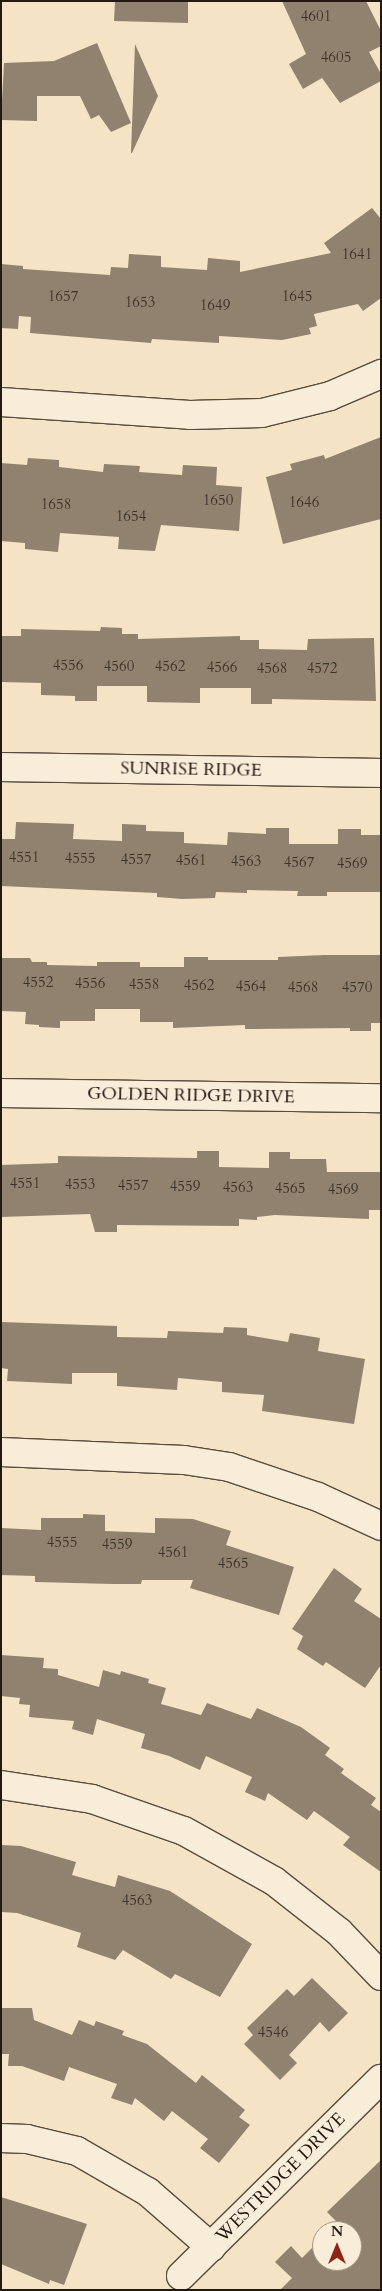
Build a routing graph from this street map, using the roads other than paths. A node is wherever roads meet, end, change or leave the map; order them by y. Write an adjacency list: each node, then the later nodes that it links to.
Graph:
1 (381, 374): 2 (street)
2 (1, 402)
3 (1, 767): 4 (street, SUNRISE RIDGE)
4 (381, 773)
5 (1, 1093): 6 (street, GOLDEN RIDGE DRIVE)
6 (381, 1098)
7 (1, 1452): 8 (street)
8 (381, 1526)
9 (1, 1785): 10 (street)
10 (381, 1976)
11 (381, 2079): 13 (street, WESTRIDGE DRIVE)
12 (1, 2138): 13 (street)
13 (211, 2247): 14 (street, WESTRIDGE DRIVE)
14 (181, 2276)

